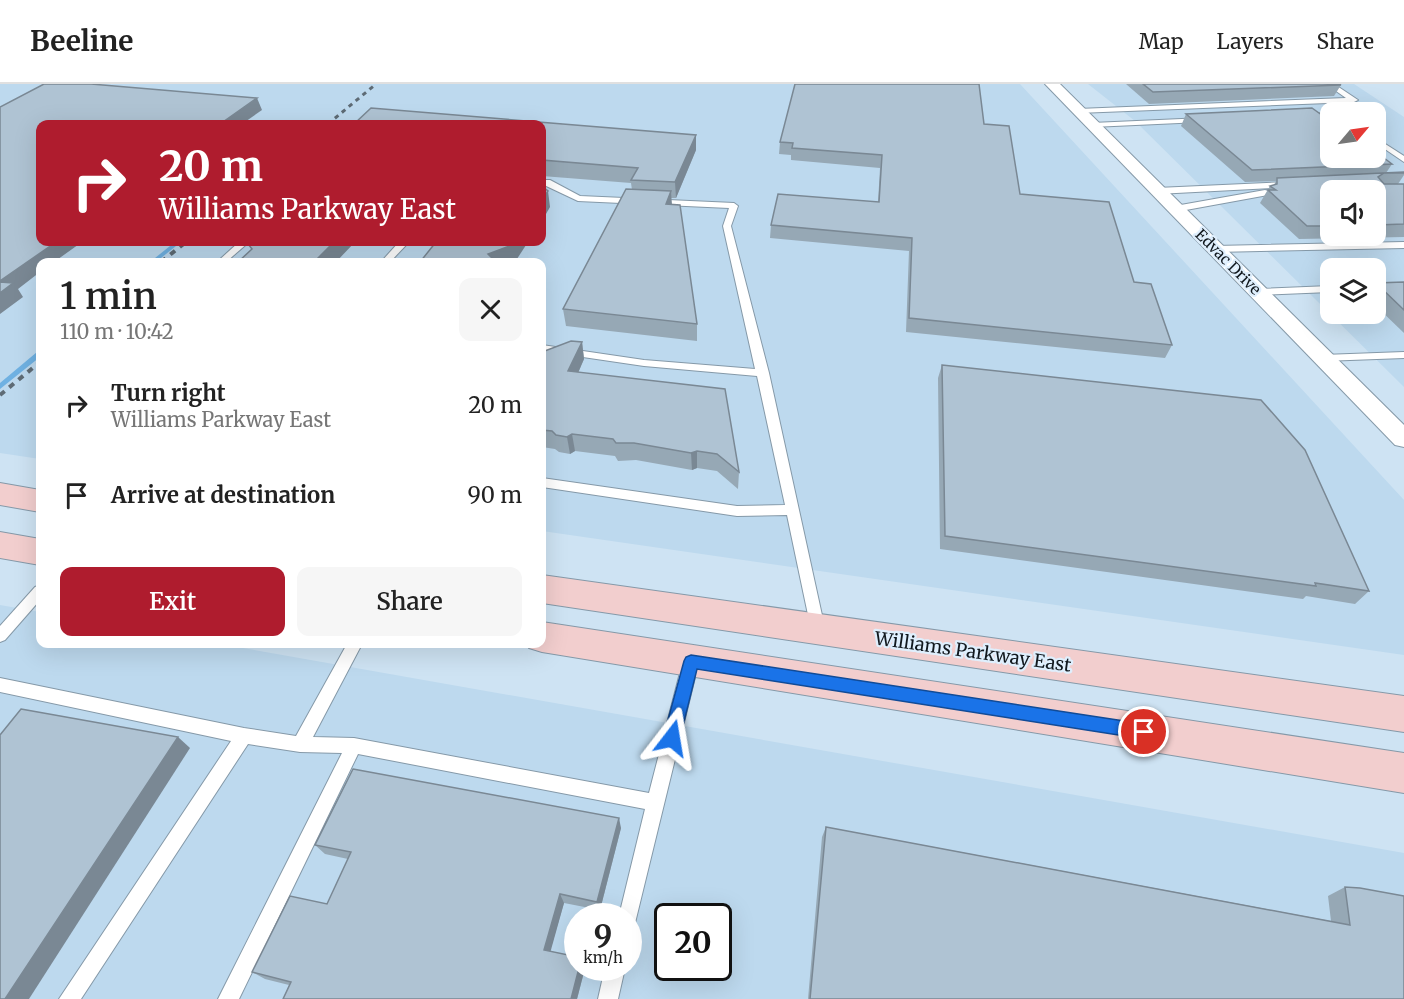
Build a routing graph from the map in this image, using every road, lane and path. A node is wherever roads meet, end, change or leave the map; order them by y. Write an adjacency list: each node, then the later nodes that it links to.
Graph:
1 (1052, 84): 3 (street, Edvac Drive)
2 (1329, 84): 3 (lane)
3 (1078, 111): 7 (street, Edvac Drive)
4 (1320, 115): 5 (lane)
5 (1296, 116)
6 (1216, 120): 7 (lane)
7 (1092, 125): 11 (street, Edvac Drive)
8 (1386, 147): 9 (lane)
9 (1404, 159)
10 (546, 182): 24 (lane)
11 (1157, 190): 12 (street, Edvac Drive); 12 (lane)
12 (1175, 208): 16 (street, Edvac Drive)
13 (1404, 245): 16 (lane)
14 (239, 246): 17 (lane)
15 (400, 246): 18 (lane)
16 (1215, 249): 20 (street, Edvac Drive)
17 (226, 258)
18 (389, 258)
19 (1320, 289): 20 (lane)
20 (1258, 292): 23 (street, Edvac Drive)
21 (546, 349): 24 (lane)
22 (1404, 355): 23 (lane)
23 (1323, 358): 25 (street, Edvac Drive)
24 (763, 374): 29 (lane)
25 (1404, 439)
26 (546, 484): 29 (lane)
27 (0, 494): 28 (main road)
28 (36, 500)
29 (791, 510): 34 (lane)
30 (0, 545): 31 (main road)
31 (36, 551)
32 (546, 590): 34 (main road, Williams Parkway East)
33 (36, 596): 35 (lane)
34 (818, 629): 40 (main road, Williams Parkway East)
35 (0, 636)
36 (546, 638): 38 (main road)
37 (354, 648): 42 (lane)
38 (691, 661): 44 (main road); 45 (lane)
39 (0, 685): 41 (lane)
40 (1404, 714)
41 (244, 736): 42 (lane); 48 (lane)
42 (300, 744): 43 (lane)
43 (354, 746): 45 (lane); 49 (lane)
44 (1404, 773)
45 (655, 803): 46 (lane)
46 (631, 903)
47 (612, 981): 50 (lane)
48 (69, 999)
49 (228, 999)
50 (608, 999)

